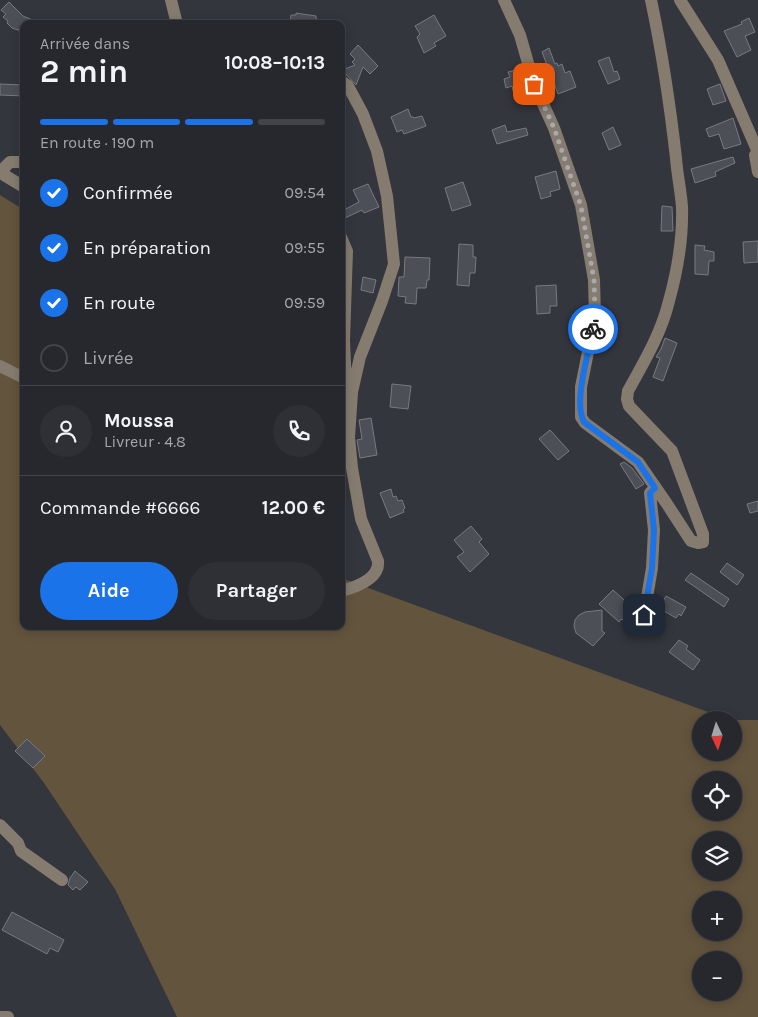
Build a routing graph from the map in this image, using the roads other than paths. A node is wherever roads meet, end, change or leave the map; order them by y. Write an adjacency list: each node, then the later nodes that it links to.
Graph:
1 (171, 0): 5 (street)
2 (504, 0): 17 (street)
3 (651, 0): 17 (street)
4 (680, 0): 7 (street)
5 (176, 20)
6 (345, 84): 16 (street)
7 (758, 152): 9 (street)
8 (20, 162): 10 (street)
9 (758, 172)
10 (20, 185)
11 (345, 246): 12 (street)
12 (345, 310)
13 (345, 365): 16 (street)
14 (0, 366): 15 (street)
15 (20, 376)
16 (352, 392): 18 (street)
17 (655, 488): 19 (street)
18 (345, 590)
19 (644, 615)
20 (0, 825): 21 (street)
21 (62, 880)
22 (0, 1016): 23 (street)
23 (8, 1017)

